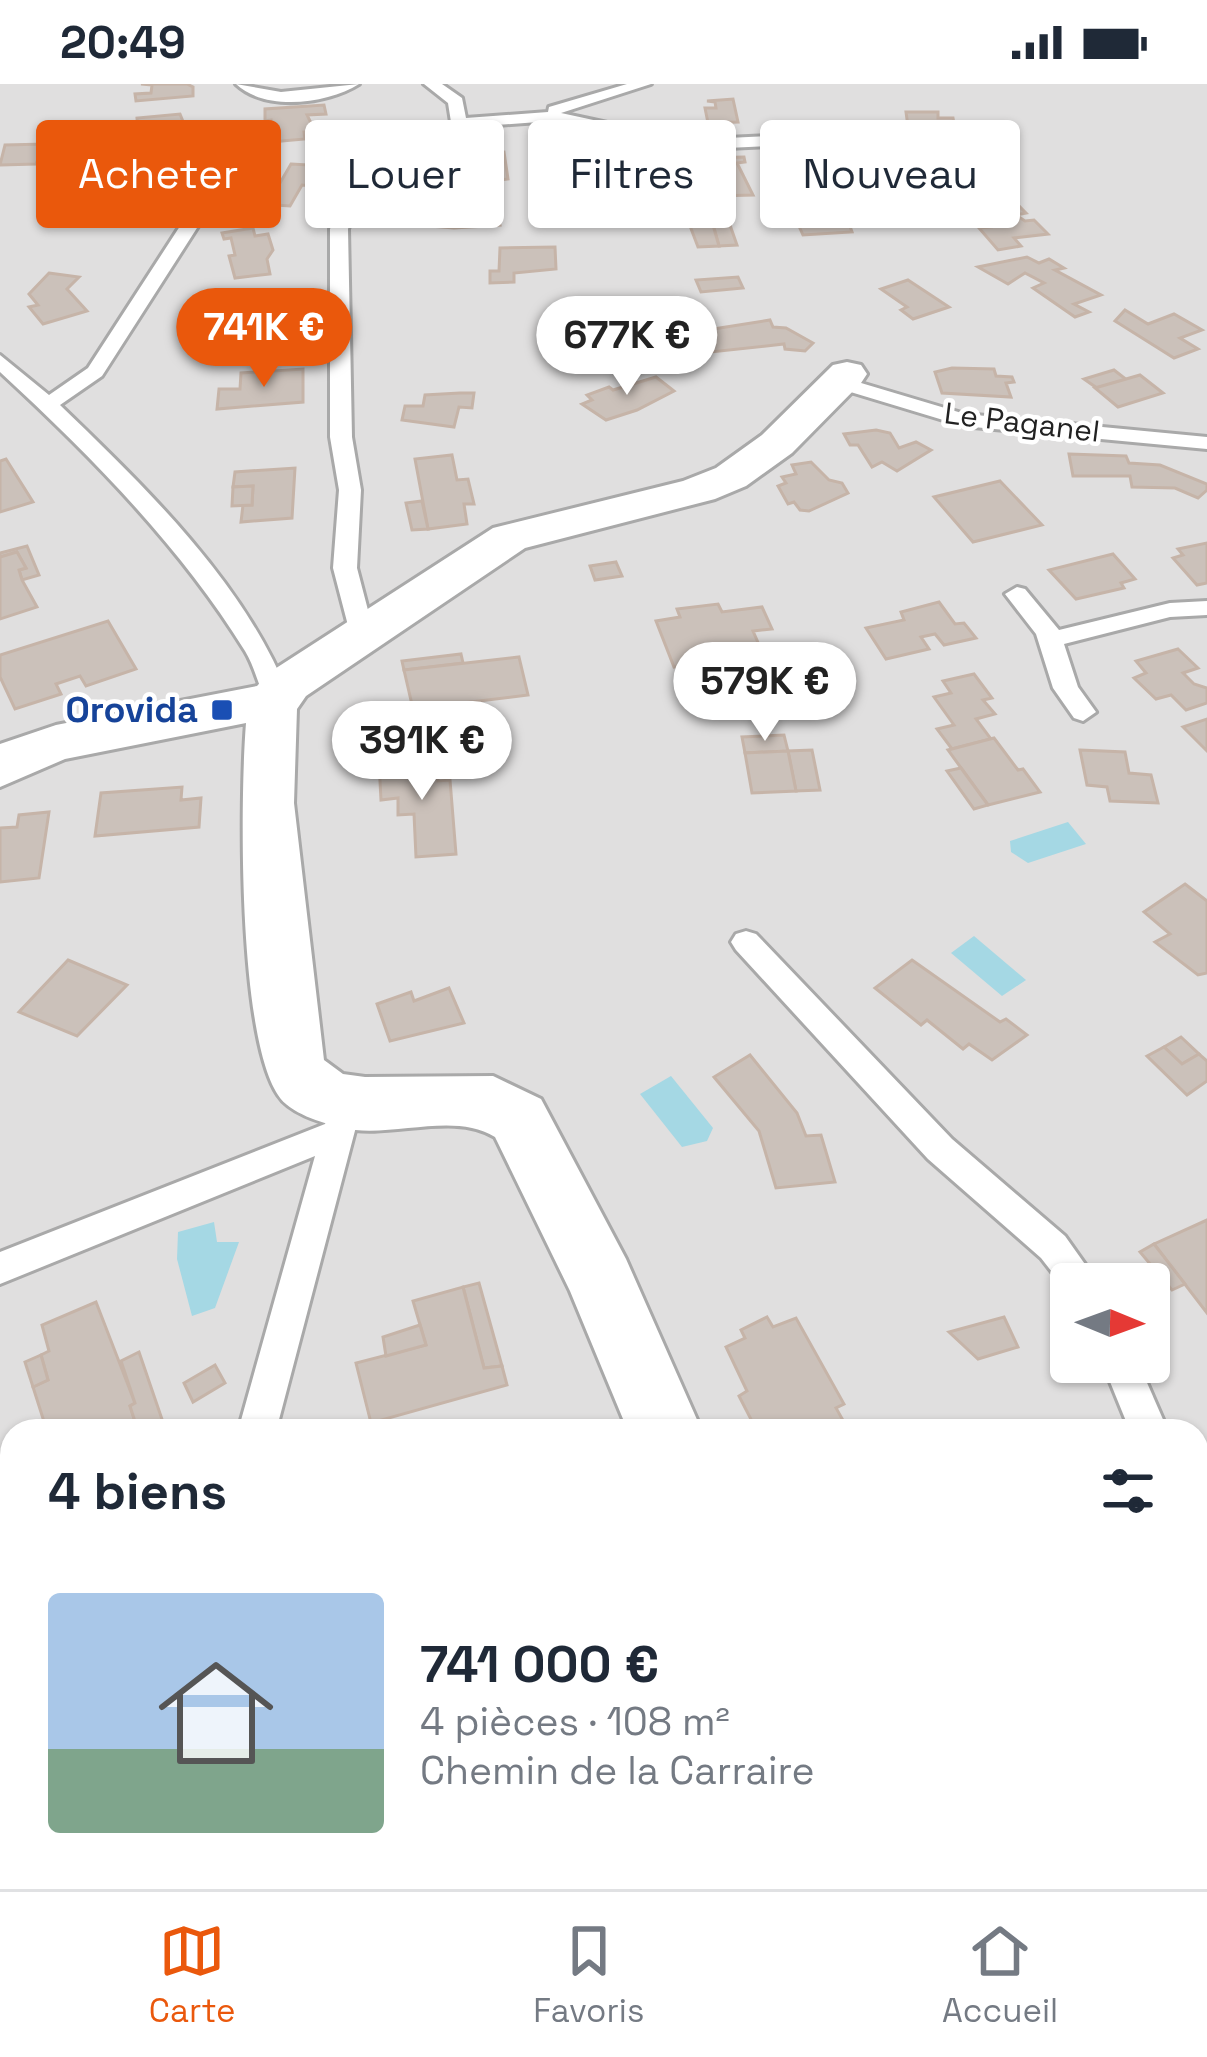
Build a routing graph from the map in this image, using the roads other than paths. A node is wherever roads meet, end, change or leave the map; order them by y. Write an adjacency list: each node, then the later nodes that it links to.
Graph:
1 (244, 84): 2 (lane)
2 (351, 84)
3 (432, 84): 6 (lane)
4 (643, 84): 5 (lane)
5 (531, 115): 7 (lane); 8 (lane)
6 (458, 120)
7 (494, 120)
8 (760, 142)
9 (188, 228): 13 (lane)
10 (340, 228): 17 (lane)
11 (0, 361): 13 (lane)
12 (844, 378): 14 (lane, Le Paganel); 17 (street)
13 (46, 404): 19 (lane)
14 (1207, 443)
15 (1017, 594): 18 (lane)
16 (1207, 608): 18 (lane)
17 (363, 637): 19 (street)
18 (1050, 640): 20 (lane)
19 (275, 698): 21 (street); 23 (street)
20 (1083, 712)
21 (0, 769)
22 (746, 942): 24 (lane)
23 (343, 1116): 25 (lane); 27 (lane); 28 (street)
24 (1066, 1263)
25 (0, 1268)
26 (1129, 1383): 29 (lane)
27 (259, 1419)
28 (660, 1419)
29 (1144, 1419)

